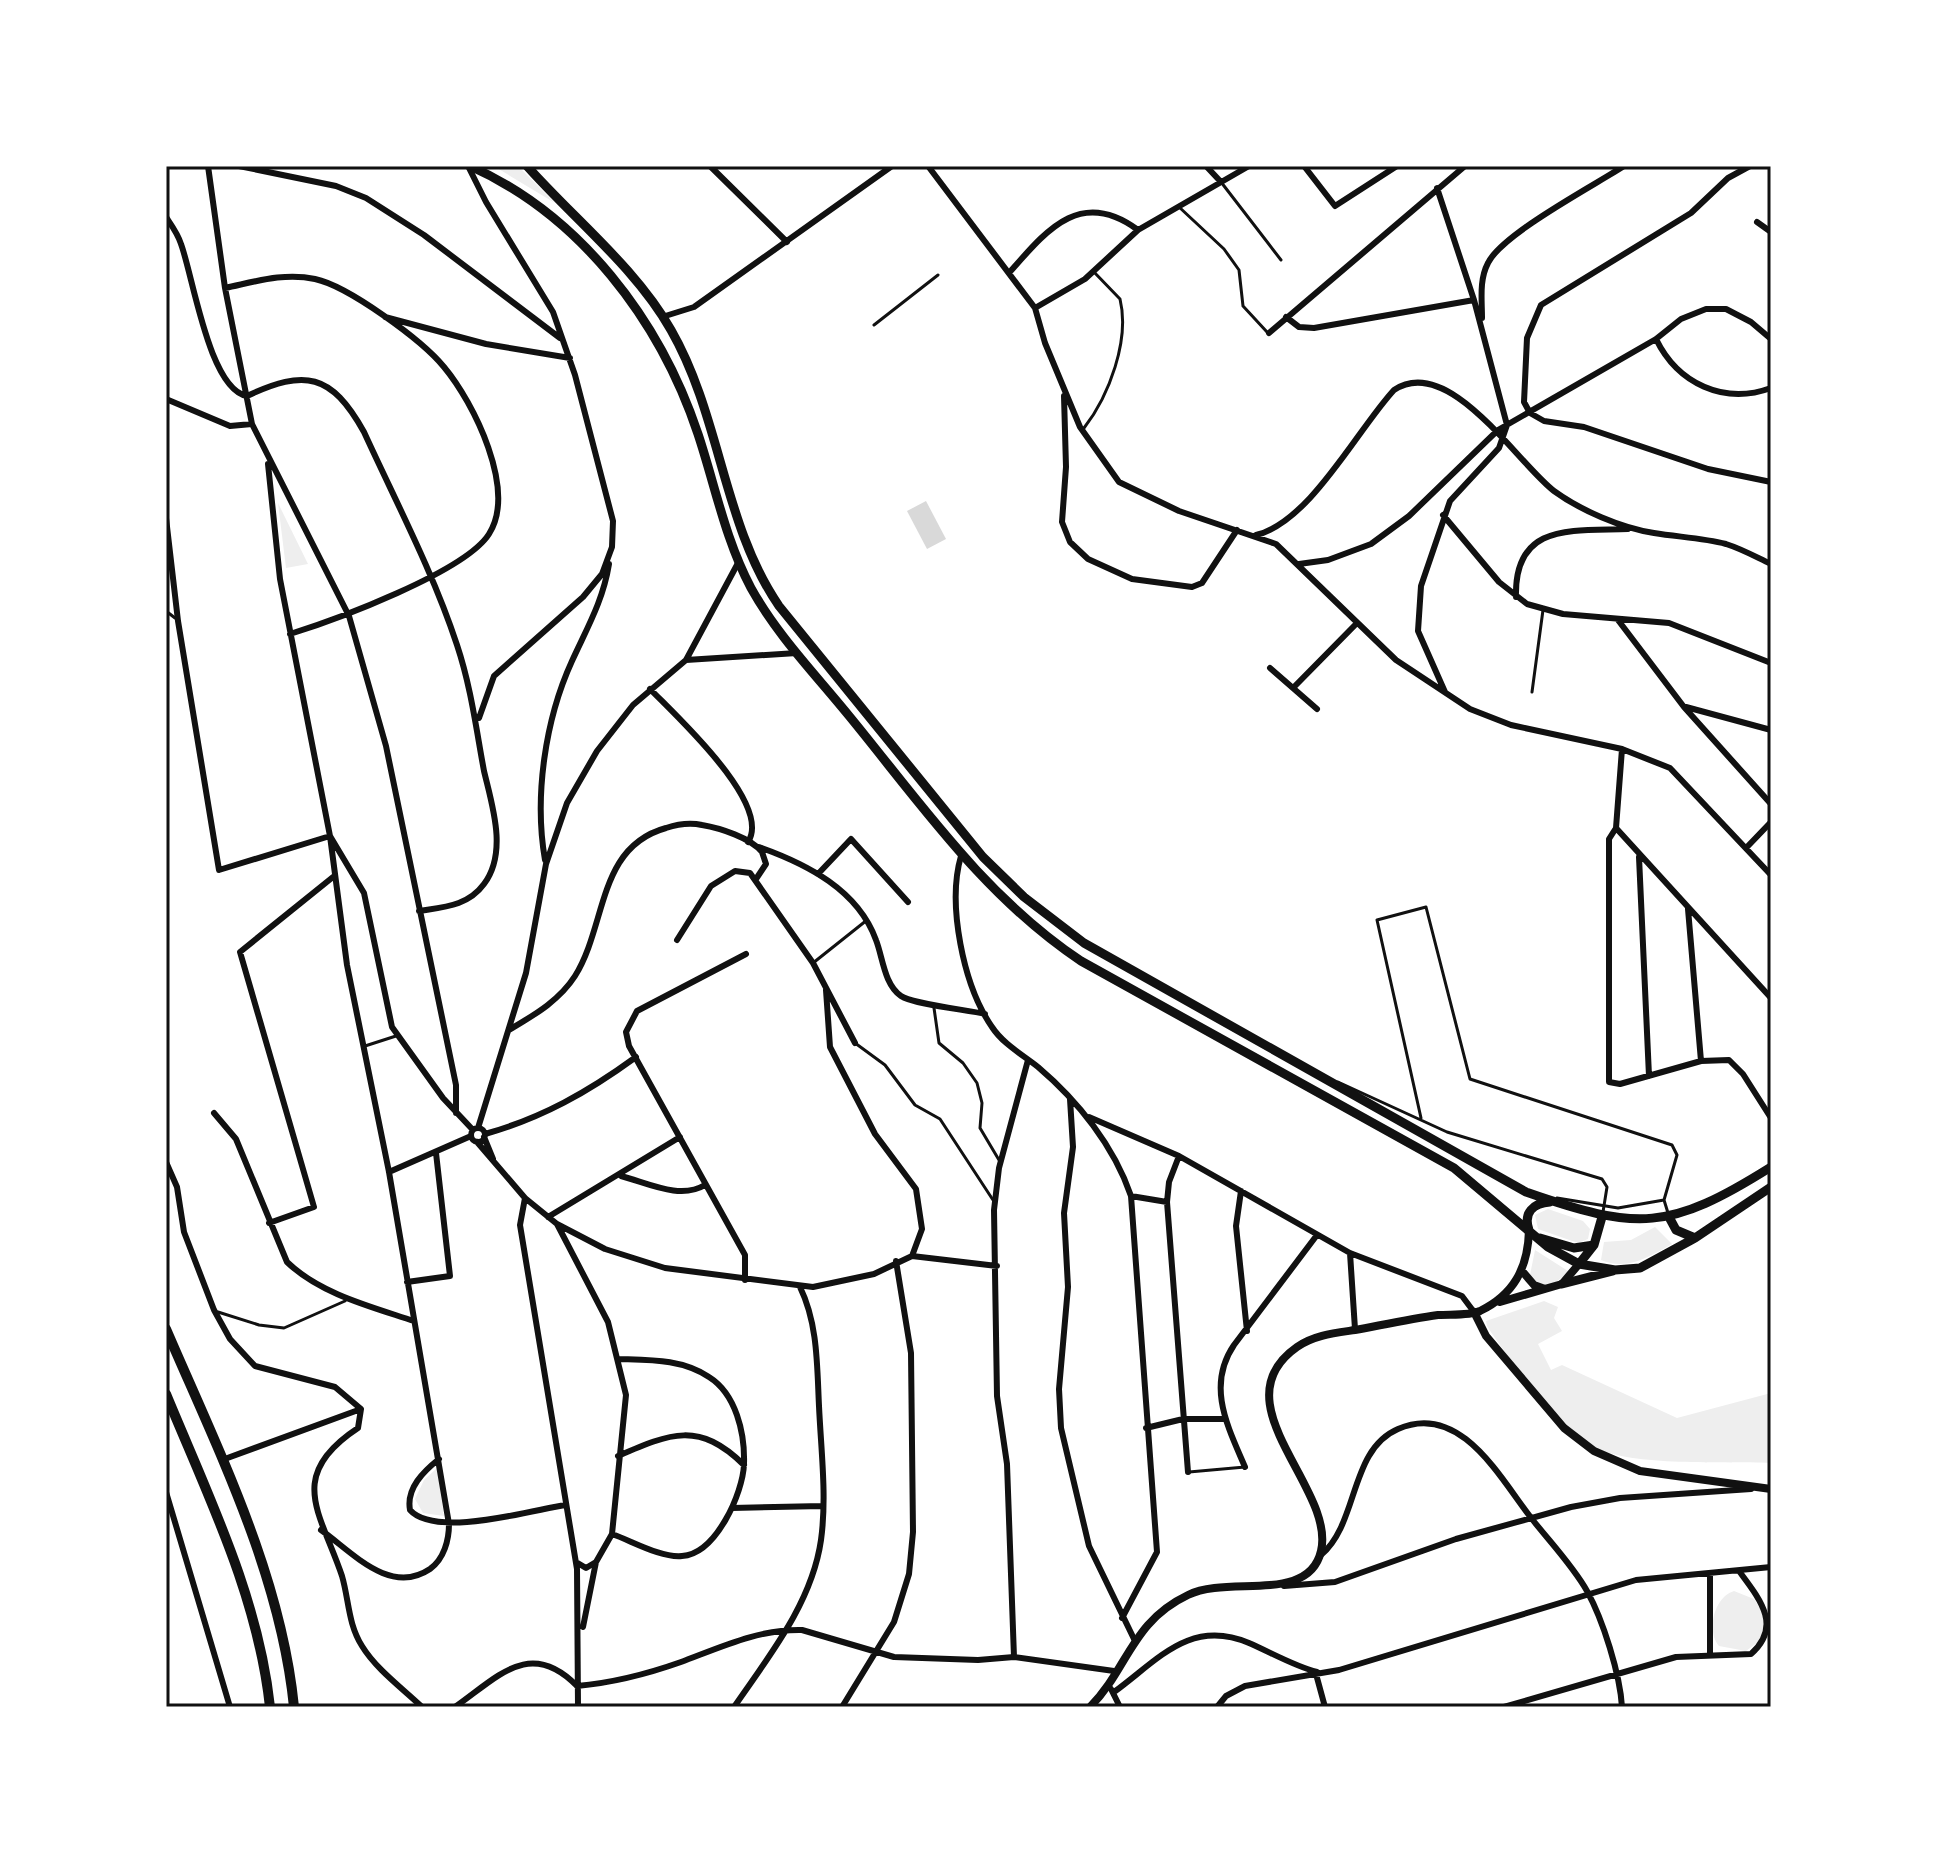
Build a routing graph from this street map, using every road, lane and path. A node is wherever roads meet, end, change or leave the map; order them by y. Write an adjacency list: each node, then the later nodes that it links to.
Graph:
1 (208, 166): 30 (street)
2 (239, 166): 42 (street)
3 (469, 166): 16 (main road); 42 (street)
4 (527, 166): 35 (main road)
5 (710, 166): 25 (street)
6 (892, 166): 25 (street)
7 (928, 166): 28 (street)
8 (1206, 166): 18 (street)
9 (1232, 166): 17 (street)
10 (1249, 166): 17 (street)
11 (1304, 166): 12 (street)
12 (1397, 166)
13 (1465, 166): 19 (street)
14 (1624, 166): 38 (street)
15 (1750, 166): 48 (street)
16 (492, 171): 31 (main road)
17 (1229, 176): 18 (street)
18 (1221, 182): 20 (street); 26 (lane)
19 (1437, 188): 32 (street); 36 (street)
20 (1179, 207): 23 (street); 39 (lane)
21 (166, 217): 46 (street)
22 (1757, 222): 24 (street)
23 (1138, 230): 27 (street); 28 (street)
24 (1771, 232)
25 (787, 242): 35 (street)
26 (1281, 260)
27 (1093, 271): 33 (street); 51 (lane)
28 (1009, 273): 33 (street)
29 (938, 275): 37 (lane)
30 (225, 288): 34 (street); 46 (street)
31 (619, 289): 35 (main road); 62 (main road)
32 (1474, 300): 36 (street); 38 (street)
33 (1035, 308): 45 (street)
34 (378, 314): 43 (street); 65 (street)
35 (662, 317): 119 (main road)
36 (1286, 317): 39 (street)
37 (874, 325)
38 (1481, 326): 50 (street)
39 (1269, 333)
40 (1656, 339): 41 (street); 44 (street); 48 (street)
41 (1771, 339)
42 (563, 340): 43 (street)
43 (570, 358): 61 (street)
44 (1771, 388)
45 (1063, 391): 51 (street); 59 (street)
46 (247, 396): 49 (street); 65 (street)
47 (166, 399): 49 (street)
48 (1530, 413): 50 (street); 55 (street)
49 (252, 424): 54 (street)
50 (1507, 425): 52 (street); 53 (street)
51 (1082, 431): 59 (street)
52 (1496, 431): 53 (street); 60 (street); 63 (street)
53 (1504, 439): 56 (street); 58 (street)
54 (268, 460): 69 (street); 73 (street)
55 (1771, 482)
56 (1443, 515): 66 (street); 81 (street)
57 (166, 518): 71 (street)
58 (1632, 528): 64 (street); 66 (street)
59 (1237, 530): 60 (street)
60 (1254, 536): 63 (street)
61 (612, 547): 84 (street); 96 (street)
62 (739, 562): 74 (main road); 75 (street)
63 (1299, 564): 72 (street)
64 (1771, 564)
65 (428, 576): 69 (street); 84 (street)
66 (1516, 597): 67 (street)
67 (1543, 610): 70 (street); 80 (lane)
68 (166, 611): 71 (lane)
69 (349, 616): 73 (street); 103 (street)
70 (1618, 620): 76 (street); 82 (street)
71 (178, 621): 90 (street)
72 (1357, 623): 78 (street); 81 (street)
73 (290, 634): 90 (street)
74 (797, 653): 75 (street); 94 (main road)
75 (686, 660): 79 (street)
76 (1771, 663)
77 (1270, 668): 78 (street)
78 (1293, 688): 83 (street)
79 (650, 689): 91 (street); 96 (street)
80 (1532, 692)
81 (1446, 695): 86 (street)
82 (1684, 707): 85 (street); 87 (street)
83 (1317, 709)
84 (478, 730): 103 (street)
85 (1771, 730)
86 (1622, 749): 89 (street); 93 (street)
87 (1771, 804)
88 (1771, 822): 93 (street)
89 (1616, 828): 95 (street); 120 (street)
90 (330, 836): 99 (street); 113 (street)
91 (748, 842): 92 (street); 112 (street)
92 (759, 847): 97 (street); 100 (street)
93 (1747, 847): 98 (street)
94 (961, 856): 111 (street); 154 (main road)
95 (1639, 857): 102 (street); 120 (street)
96 (546, 864): 112 (street)
97 (818, 874): 101 (street); 104 (street)
98 (1771, 875)
99 (333, 877): 115 (street); 152 (street)
100 (756, 879): 105 (street); 107 (street)
101 (908, 902)
102 (1688, 909): 109 (street); 118 (street)
103 (419, 911): 123 (street)
104 (867, 920): 107 (lane); 110 (street)
105 (677, 940)
106 (746, 954): 116 (street)
107 (813, 963): 108 (street)
108 (825, 986): 114 (street); 160 (street)
109 (1771, 998)
110 (928, 1002): 111 (street); 135 (lane)
111 (985, 1014): 117 (street)
112 (509, 1030): 127 (street)
113 (396, 1036): 115 (lane); 123 (street)
114 (855, 1043): 146 (lane)
115 (364, 1047): 137 (street)
116 (636, 1057): 128 (street); 129 (street)
117 (1028, 1060): 121 (street); 135 (street)
118 (1701, 1061): 120 (street); 126 (street)
119 (1301, 1067): 125 (lane); 141 (main road)
120 (1649, 1076)
121 (1070, 1099): 124 (street); 208 (street)
122 (214, 1113): 152 (street)
123 (456, 1113): 127 (street)
124 (1086, 1115): 132 (street); 143 (street)
125 (1421, 1118): 145 (lane); 149 (lane)
126 (1771, 1118)
127 (474, 1131): 128 (street); 130 (street); 131 (street)
128 (484, 1136): 130 (street); 134 (street)
129 (680, 1137): 138 (street); 139 (street)
130 (477, 1142): 134 (street)
131 (436, 1153): 137 (street); 167 (street)
132 (1179, 1156): 142 (street); 147 (street)
133 (166, 1162): 173 (street)
134 (495, 1163): 144 (street)
135 (1000, 1163): 146 (street)
136 (1771, 1167): 151 (main road)
137 (389, 1172): 167 (street)
138 (621, 1176): 139 (street); 150 (street)
139 (705, 1185): 166 (street)
140 (1771, 1187): 157 (main road)
141 (1519, 1188): 148 (main road); 149 (lane)
142 (1241, 1191): 155 (street); 178 (street)
143 (1131, 1196): 147 (street); 184 (street)
144 (525, 1198): 150 (street); 193 (street)
145 (1664, 1200): 149 (lane); 151 (lane)
146 (994, 1202): 163 (street)
147 (1167, 1202): 182 (street)
148 (1554, 1202): 149 (main road); 154 (main road)
149 (1603, 1212): 151 (main road); 158 (main road)
150 (548, 1217): 153 (street)
151 (1669, 1217): 157 (main road)
152 (269, 1223): 171 (street)
153 (557, 1224): 166 (street); 179 (street)
154 (1529, 1230): 156 (main road); 165 (street)
155 (1317, 1235): 159 (street); 178 (street)
156 (1537, 1238): 158 (main road); 162 (main road)
157 (1695, 1238): 164 (main road)
158 (1594, 1245): 162 (main road)
159 (1350, 1253): 174 (street); 177 (street)
160 (912, 1256): 161 (street); 163 (street)
161 (896, 1261): 169 (street); 212 (street)
162 (1579, 1264): 164 (main road); 168 (street)
163 (997, 1266): 214 (street)
164 (1615, 1270): 168 (main road)
165 (1522, 1271): 170 (street); 172 (street)
166 (745, 1280): 169 (street)
167 (407, 1282): 175 (street)
168 (1562, 1284): 170 (street)
169 (800, 1287): 194 (street)
170 (1545, 1289): 172 (street)
171 (351, 1299): 173 (lane); 175 (street)
172 (1484, 1306): 174 (street)
173 (214, 1310): 181 (street)
174 (1474, 1312): 177 (street); 191 (street)
175 (414, 1321): 186 (street)
176 (166, 1329): 187 (main road)
177 (1355, 1329): 200 (street)
178 (1247, 1331): 183 (street)
179 (619, 1359): 185 (street); 188 (street)
180 (166, 1394): 222 (main road)
181 (361, 1409): 187 (street); 198 (street)
182 (1183, 1419): 183 (street); 184 (street); 190 (street)
183 (1225, 1419): 189 (street)
184 (1146, 1428): 208 (street)
185 (618, 1456): 188 (street); 199 (street)
186 (439, 1459): 197 (street); 197 (street)
187 (222, 1460): 223 (main road)
188 (744, 1465): 195 (street)
189 (1245, 1467): 190 (lane)
190 (1188, 1472)
191 (1767, 1489): 196 (street)
192 (166, 1492): 221 (street)
193 (565, 1505): 197 (street); 201 (street)
194 (823, 1506): 195 (street); 209 (street)
195 (732, 1508): 199 (street)
196 (1532, 1519): 200 (street); 206 (street); 207 (street)
197 (449, 1524): 198 (street)
198 (321, 1530): 224 (street)
199 (612, 1534): 202 (street)
200 (1321, 1555): 206 (street)
201 (576, 1562): 202 (street); 210 (street)
202 (596, 1562): 210 (street)
203 (1771, 1567): 204 (street)
204 (1739, 1571): 205 (street); 213 (street)
205 (1710, 1574): 207 (street); 213 (street)
206 (1283, 1586): 211 (street)
207 (1588, 1593): 216 (street); 217 (street)
208 (1122, 1618): 211 (street)
209 (786, 1630): 212 (street); 218 (street); 227 (street)
210 (580, 1639): 218 (street)
211 (1134, 1639): 215 (street)
212 (877, 1651): 214 (street); 228 (street)
213 (1710, 1654): 217 (street)
214 (1014, 1657): 215 (street)
215 (1114, 1671): 219 (street)
216 (1320, 1674): 219 (street); 230 (street); 231 (street)
217 (1617, 1675): 232 (street); 233 (street)
218 (577, 1686): 225 (street); 226 (street)
219 (1111, 1688): 220 (street); 229 (street)
220 (1117, 1705)
221 (230, 1707)
222 (270, 1707)
223 (294, 1707)
224 (422, 1707)
225 (455, 1707)
226 (578, 1707)
227 (734, 1707)
228 (842, 1707)
229 (1090, 1707)
230 (1217, 1707)
231 (1325, 1707)
232 (1504, 1707)
233 (1622, 1707)

